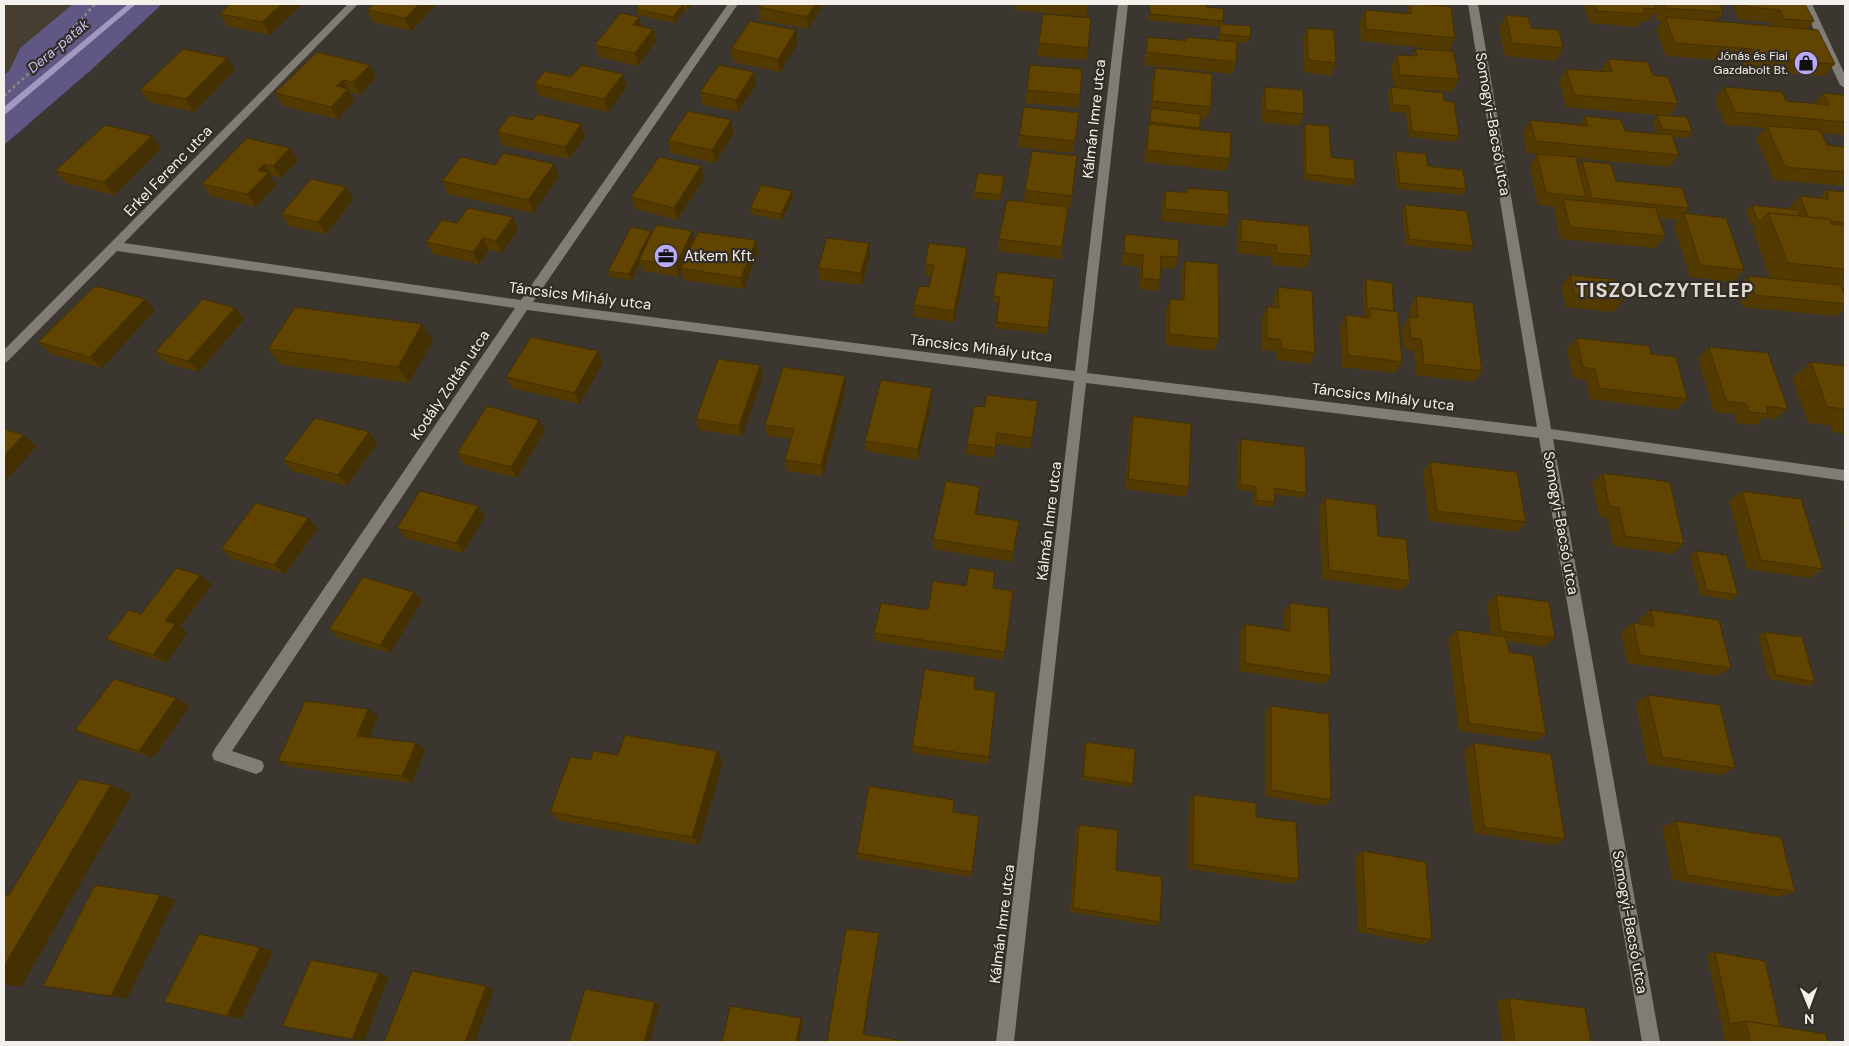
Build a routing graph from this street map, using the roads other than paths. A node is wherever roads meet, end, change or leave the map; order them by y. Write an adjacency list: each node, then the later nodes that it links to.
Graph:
1 (352, 4): 7 (street, Erkel Ferenc utca)
2 (733, 4): 8 (street, Kodály Zoltán utca)
3 (1123, 4): 10 (street, Kálmán Imre utca)
4 (1473, 4): 11 (street, Somogyi-Bacsó utca)
5 (1807, 4): 6 (street)
6 (1845, 85)
7 (114, 246): 8 (street, Táncsics Mihály utca); 9 (street, Erkel Ferenc utca)
8 (524, 305): 10 (street, Táncsics Mihály utca); 13 (street, Kodály Zoltán utca)
9 (4, 358)
10 (1081, 377): 11 (street, Táncsics Mihály utca); 14 (street, Kálmán Imre utca)
11 (1545, 434): 12 (street, Táncsics Mihály utca); 15 (street, Somogyi-Bacsó utca)
12 (1845, 475)
13 (256, 766)
14 (1005, 1042)
15 (1651, 1042)

